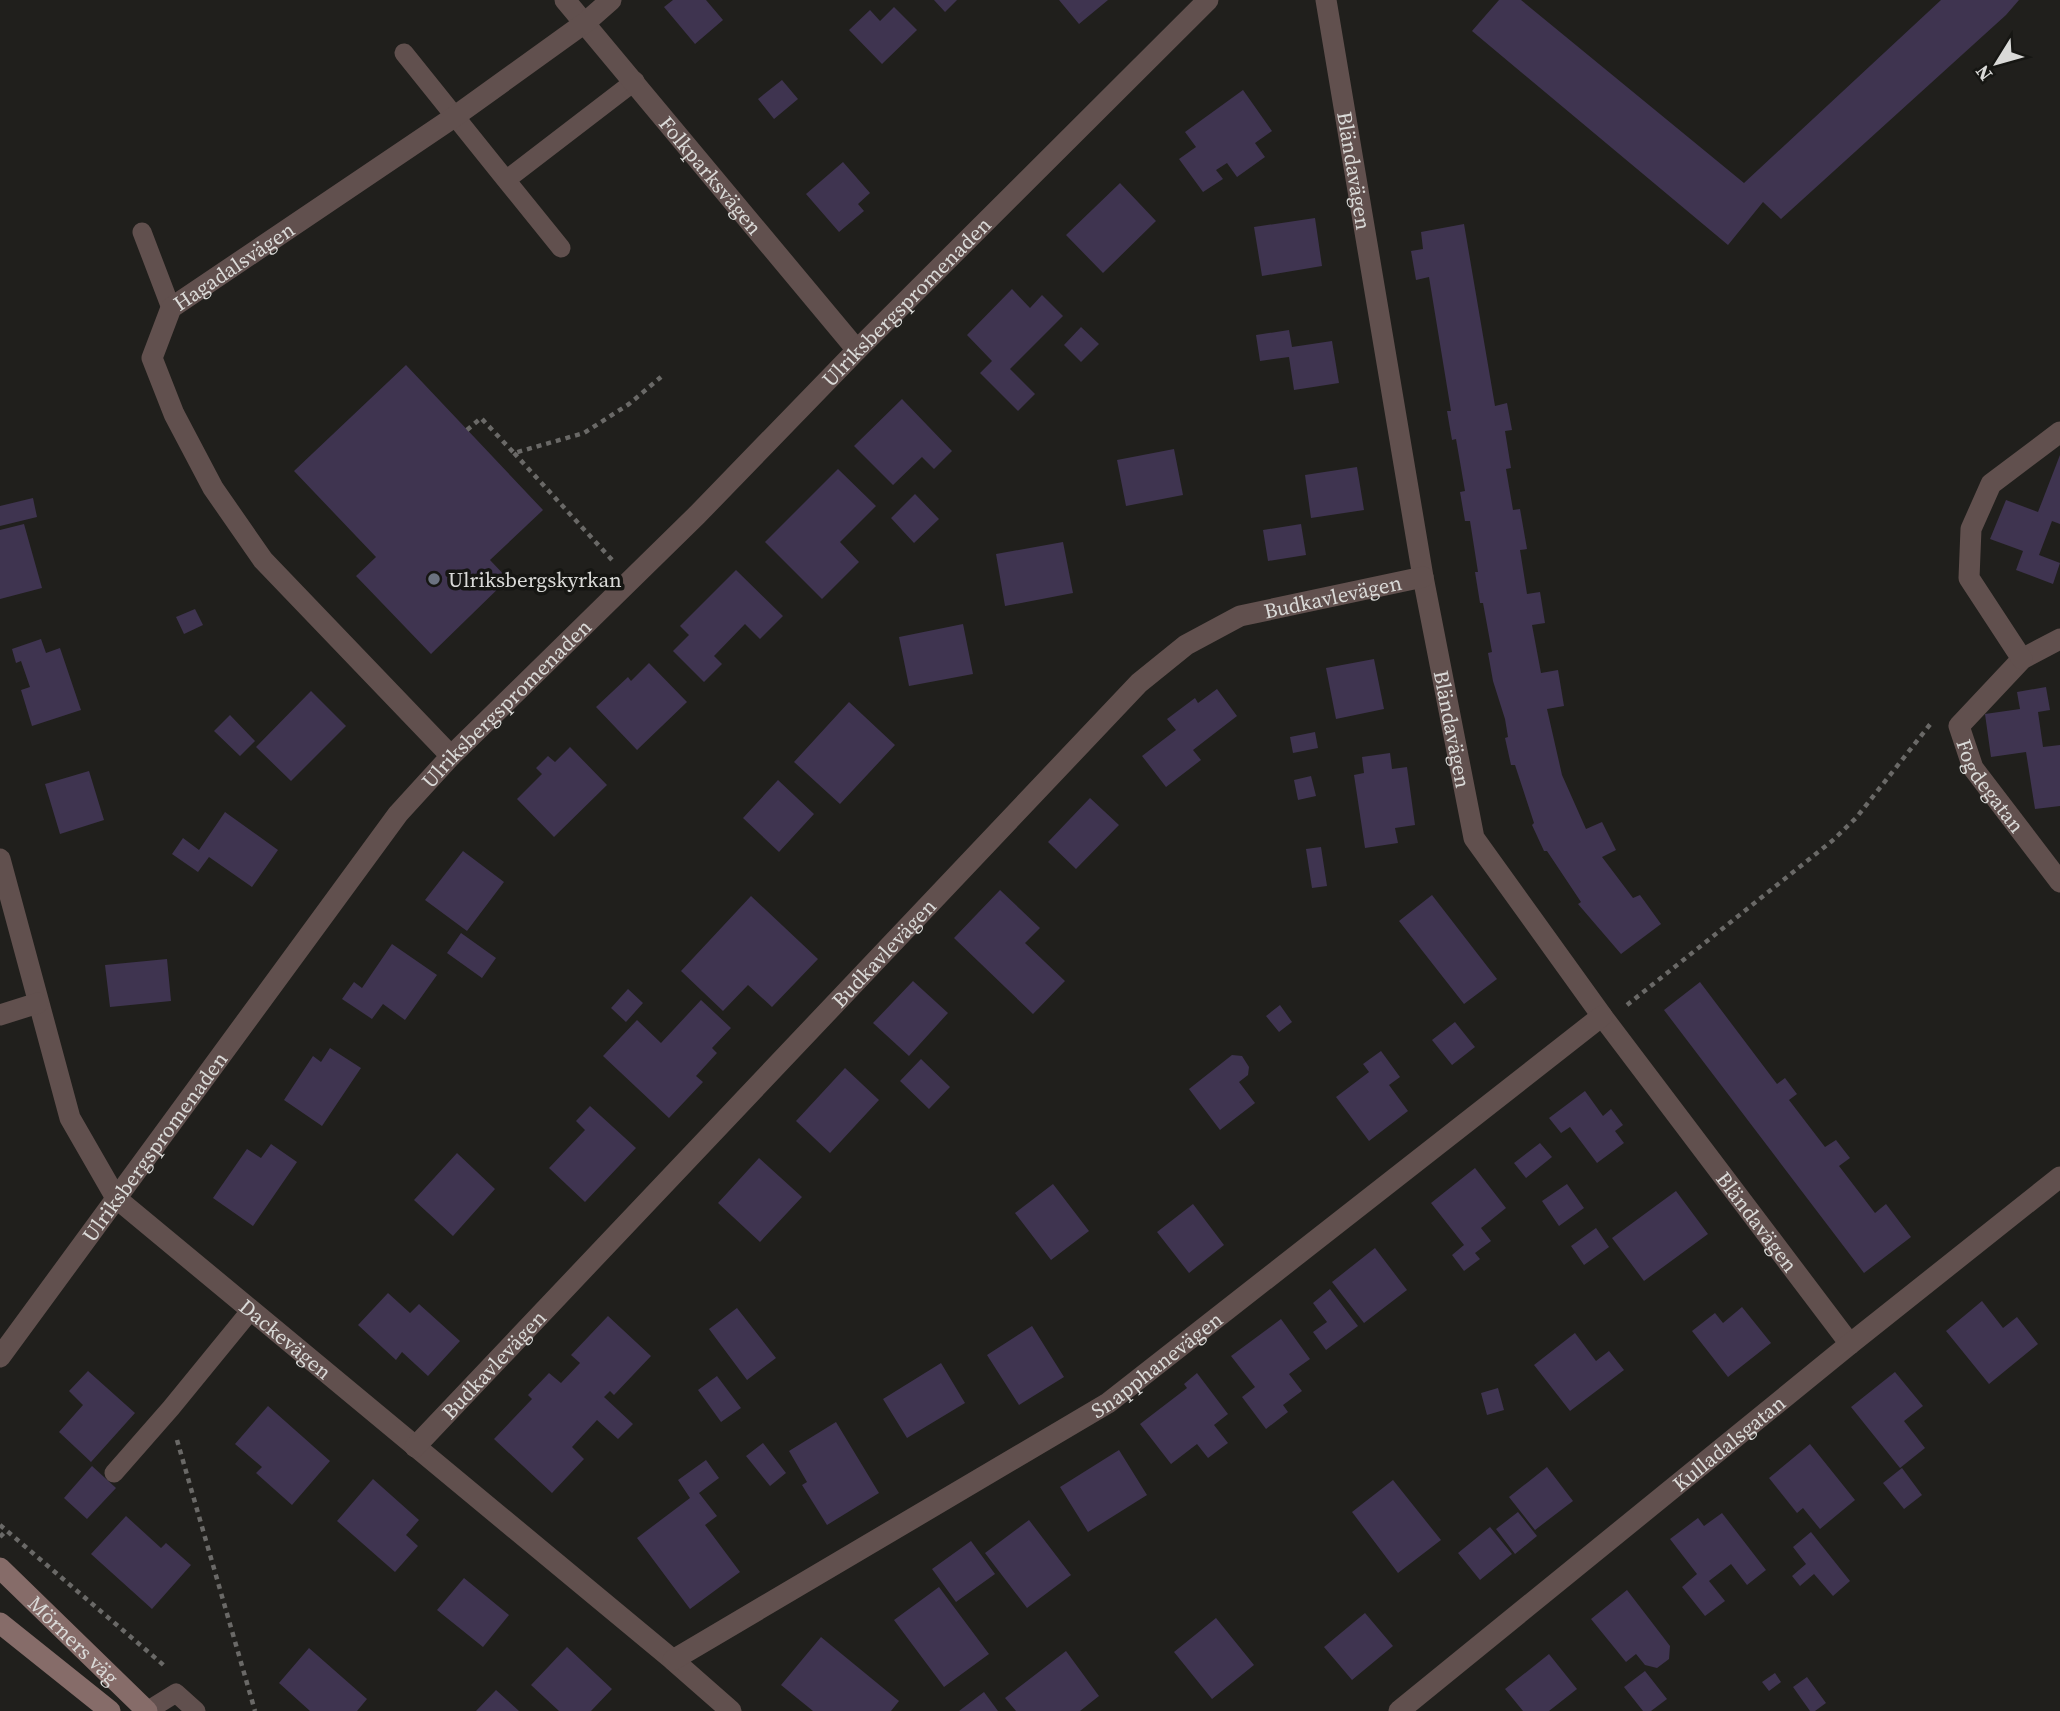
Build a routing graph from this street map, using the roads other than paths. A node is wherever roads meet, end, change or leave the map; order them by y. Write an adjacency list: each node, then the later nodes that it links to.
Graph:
1 (565, 0): 5 (street, Folkparksvägen)
2 (611, 0): 5 (street, Hagadalsvägen)
3 (1208, 0): 13 (street, Ulriksbergspromenaden)
4 (1326, 0): 15 (street, Bländavägen)
5 (586, 22): 7 (street, Folkparksvägen); 8 (street, Hagadalsvägen)
6 (404, 53): 8 (lane)
7 (635, 81): 9 (lane); 13 (street, Folkparksvägen)
8 (454, 117): 9 (lane); 12 (street, Hagadalsvägen)
9 (506, 180): 11 (lane)
10 (142, 232): 12 (lane)
11 (561, 248)
12 (171, 309): 18 (street, Hagadalsvägen)
13 (857, 349): 18 (street, Ulriksbergspromenaden)
14 (2060, 432): 17 (street)
15 (1423, 577): 23 (street, Bländavägen); 29 (street, Budkavlevägen)
16 (2060, 639): 17 (street, Fogdegatan)
17 (2022, 659): 20 (street, Fogdegatan)
18 (451, 755): 25 (street, Ulriksbergspromenaden)
19 (0, 859): 21 (street, Dackevägen)
20 (2060, 882)
21 (38, 1003): 22 (street); 25 (street, Dackevägen)
22 (0, 1015)
23 (1604, 1019): 27 (street, Bländavägen); 33 (street, Snapphanevägen)
24 (2060, 1177): 27 (street, Kulladalsgatan)
25 (116, 1198): 26 (street, Dackevägen); 28 (street, Ulriksbergspromenaden)
26 (251, 1310): 29 (street, Dackevägen); 30 (lane)
27 (1850, 1344): 38 (street, Kulladalsgatan)
28 (0, 1357)
29 (415, 1447): 33 (street, Dackevägen)
30 (114, 1473)
31 (0, 1568): 35 (main road, Mörners väg)
32 (0, 1623): 34 (main road, Mörners väg)
33 (673, 1660): 37 (street, Dackevägen)
34 (110, 1711)
35 (147, 1711): 36 (lane, Mörners väg)
36 (196, 1711)
37 (731, 1711)
38 (1399, 1711)

